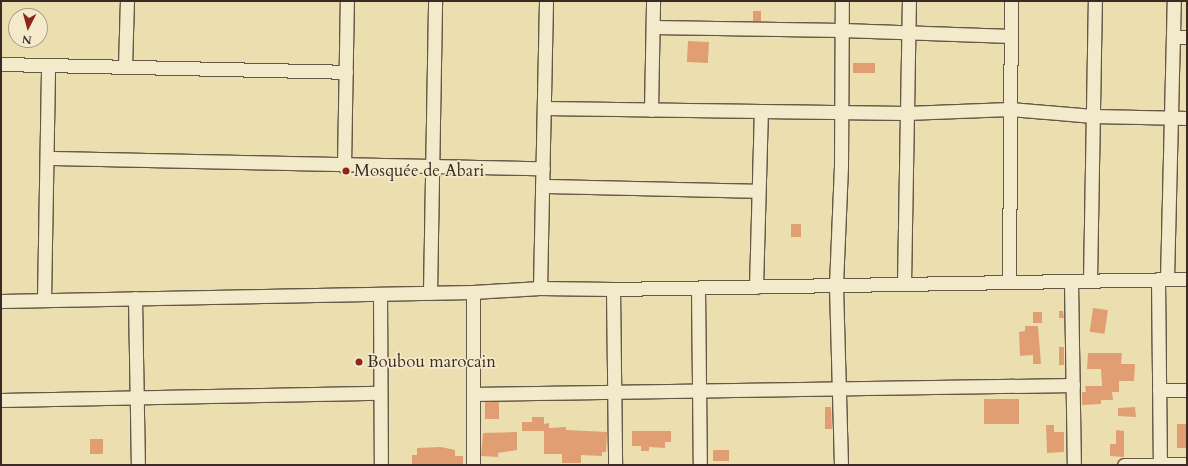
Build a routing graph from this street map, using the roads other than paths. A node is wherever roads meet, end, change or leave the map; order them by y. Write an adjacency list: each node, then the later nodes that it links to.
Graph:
1 (127, 1): 20 (street)
2 (343, 1): 3 (street)
3 (347, 1): 21 (street)
4 (435, 1): 33 (street)
5 (546, 1): 22 (street)
6 (653, 1): 12 (street)
7 (842, 1): 13 (street)
8 (909, 1): 14 (street)
9 (1011, 1): 15 (street)
10 (1095, 1): 28 (street)
11 (1174, 1): 16 (street)
12 (653, 27): 13 (street); 24 (street)
13 (842, 30): 14 (street); 26 (street)
14 (908, 33): 15 (street); 27 (street)
15 (1011, 36): 23 (street)
16 (1173, 37): 17 (street); 29 (street)
17 (1187, 37)
18 (1, 64): 19 (street)
19 (48, 65): 20 (street); 31 (street)
20 (125, 67): 21 (street)
21 (346, 72): 32 (street)
22 (544, 108): 24 (street); 34 (street)
23 (1010, 109): 27 (street); 28 (street); 41 (street)
24 (651, 110): 25 (street)
25 (761, 112): 26 (street); 36 (street)
26 (841, 112): 27 (street); 43 (street)
27 (906, 113): 42 (street)
28 (1093, 116): 29 (street); 40 (street)
29 (1171, 118): 30 (street); 37 (street)
30 (1187, 118)
31 (47, 158): 32 (street); 52 (street)
32 (344, 166): 33 (street)
33 (432, 166): 34 (street); 49 (street)
34 (543, 168): 35 (street)
35 (542, 186): 36 (street); 45 (street)
36 (758, 191): 44 (street)
37 (1162, 279): 38 (street); 40 (street); 56 (street)
38 (1187, 279)
39 (1071, 281): 40 (street); 41 (street); 54 (street)
40 (1090, 281)
41 (1009, 282): 42 (street)
42 (904, 284): 43 (street)
43 (836, 285): 44 (street); 55 (street)
44 (756, 287): 46 (street)
45 (540, 288): 47 (street); 48 (street)
46 (698, 288): 47 (street); 58 (street)
47 (613, 289): 59 (street)
48 (472, 292): 49 (street); 61 (street)
49 (430, 293): 50 (street)
50 (380, 294): 51 (street); 60 (street)
51 (135, 298): 52 (street); 62 (street)
52 (44, 300): 53 (street)
53 (1, 301)
54 (1073, 385): 55 (street); 71 (street)
55 (841, 388): 58 (street); 70 (street)
56 (1159, 390): 57 (street); 73 (street)
57 (1187, 390)
58 (699, 391): 59 (street); 69 (street)
59 (614, 392): 61 (street); 68 (street)
60 (380, 393): 62 (street); 66 (street)
61 (473, 394): 67 (street)
62 (137, 398): 63 (street); 65 (street)
63 (1, 400)
64 (1187, 464): 73 (street)
65 (138, 465)
66 (381, 465)
67 (472, 465)
68 (615, 465)
69 (700, 465)
70 (841, 465)
71 (1074, 465)
72 (1124, 465): 73 (street)
73 (1160, 465)

